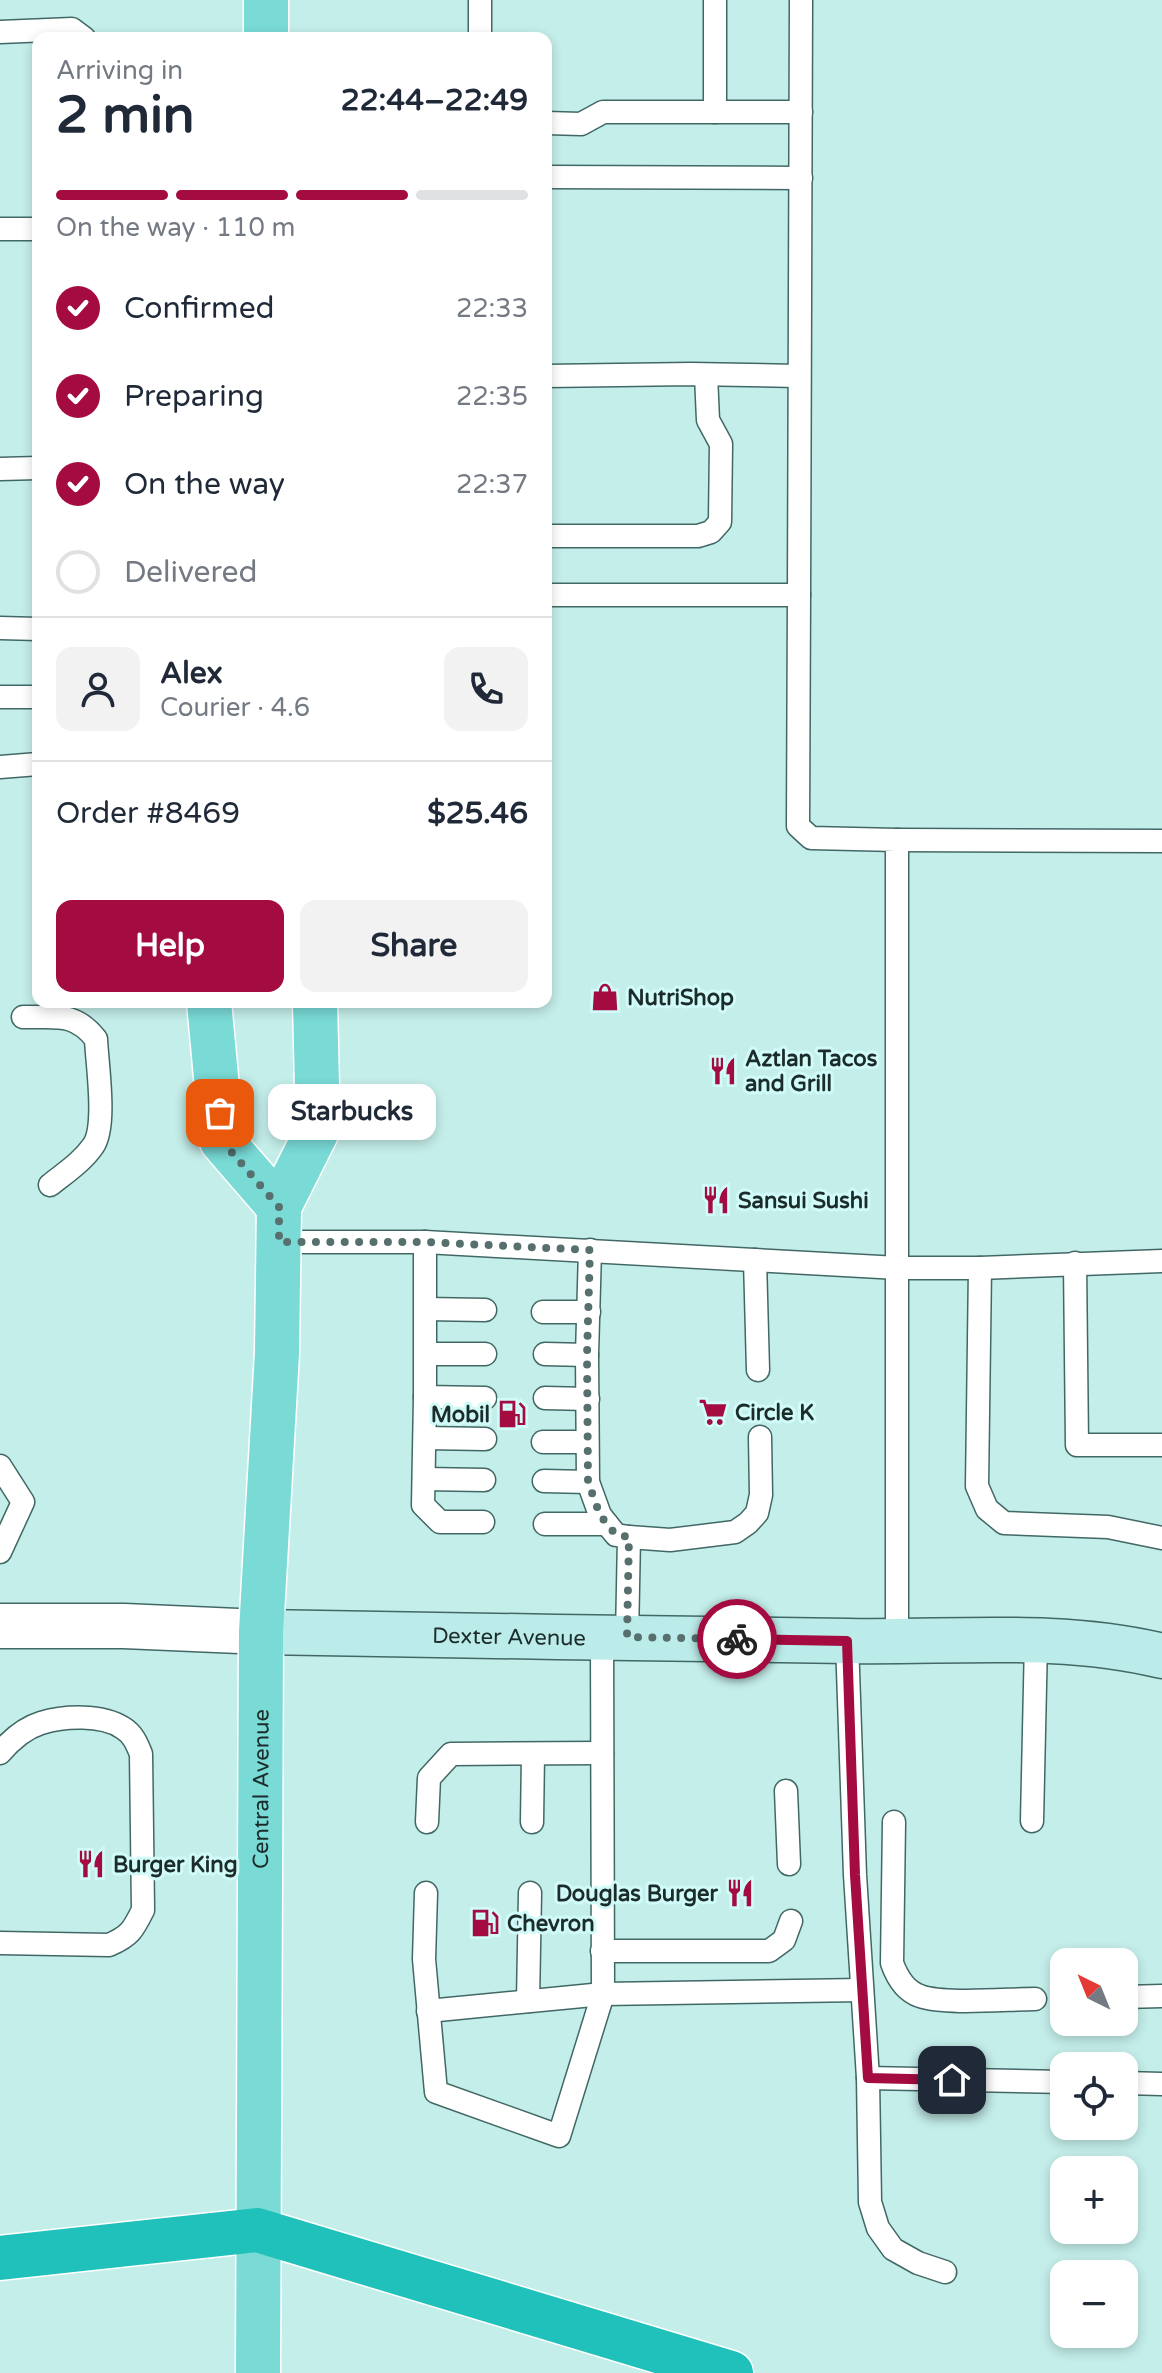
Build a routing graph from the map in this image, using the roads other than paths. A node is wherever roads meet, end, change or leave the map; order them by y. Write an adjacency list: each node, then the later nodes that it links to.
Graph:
1 (266, 0): 7 (main road)
2 (480, 0): 8 (lane)
3 (715, 0): 9 (lane)
4 (801, 0): 10 (lane)
5 (0, 32): 6 (lane)
6 (76, 32)
7 (266, 32)
8 (480, 32)
9 (715, 112): 10 (lane); 11 (lane)
10 (801, 112): 13 (lane)
11 (552, 123)
12 (552, 177): 13 (lane)
13 (801, 178): 18 (lane)
14 (0, 229): 15 (lane)
15 (32, 229)
16 (706, 375): 17 (lane); 18 (lane); 21 (lane)
17 (552, 376)
18 (798, 376): 23 (lane)
19 (32, 468): 20 (lane)
20 (0, 469)
21 (552, 536)
22 (552, 595): 23 (lane)
23 (799, 595): 30 (lane)
24 (0, 628): 25 (lane)
25 (32, 629)
26 (0, 697): 27 (lane)
27 (32, 697)
28 (32, 764): 29 (lane)
29 (0, 767)
30 (897, 840): 31 (lane); 42 (lane)
31 (1162, 841)
32 (210, 1008): 36 (main road)
33 (315, 1008): 36 (main road, Central Avenue)
34 (23, 1017): 35 (lane)
35 (50, 1185)
36 (279, 1224): 37 (lane); 76 (main road, Central Avenue)
37 (425, 1242): 38 (lane); 44 (lane)
38 (590, 1250): 39 (lane); 47 (lane)
39 (755, 1260): 42 (lane); 52 (lane)
40 (1162, 1261): 41 (lane)
41 (1075, 1263): 43 (lane); 62 (lane)
42 (898, 1268): 43 (lane); 80 (lane)
43 (980, 1268): 72 (lane)
44 (426, 1309): 45 (lane); 48 (lane)
45 (485, 1310)
46 (543, 1312): 47 (lane)
47 (589, 1312): 51 (lane)
48 (426, 1354): 49 (lane); 53 (lane)
49 (485, 1354)
50 (545, 1354): 51 (lane)
51 (587, 1355): 56 (lane)
52 (758, 1370)
53 (425, 1397): 54 (lane); 58 (lane)
54 (485, 1398)
55 (545, 1398): 56 (lane)
56 (588, 1399): 61 (lane)
57 (760, 1437): 71 (lane)
58 (425, 1438): 59 (lane); 64 (lane)
59 (485, 1439)
60 (543, 1442): 61 (lane)
61 (587, 1442): 67 (lane)
62 (1162, 1445)
63 (0, 1466): 73 (lane)
64 (424, 1479): 65 (lane); 68 (lane)
65 (484, 1480)
66 (544, 1481): 67 (lane)
67 (588, 1482): 70 (lane)
68 (483, 1522)
69 (545, 1524): 70 (lane)
70 (607, 1524): 71 (lane)
71 (629, 1537): 77 (lane)
72 (1162, 1538)
73 (0, 1552)
74 (0, 1616): 75 (lane)
75 (0, 1626): 76 (street, Dexter Avenue)
76 (261, 1632): 77 (street, Dexter Avenue); 107 (main road, Central Avenue)
77 (614, 1637): 78 (street, Dexter Avenue); 83 (lane)
78 (847, 1641): 80 (street, Dexter Avenue); 96 (lane)
79 (1036, 1641): 80 (street, Dexter Avenue); 81 (street, Dexter Avenue); 86 (lane)
80 (897, 1642)
81 (1162, 1656)
82 (0, 1753): 94 (lane)
83 (602, 1753): 84 (lane); 95 (lane)
84 (533, 1754): 87 (lane); 88 (lane)
85 (786, 1791): 90 (lane)
86 (1032, 1821)
87 (427, 1822)
88 (532, 1822)
89 (894, 1822): 100 (lane)
90 (789, 1864)
91 (426, 1893): 102 (lane)
92 (530, 1893): 101 (lane)
93 (791, 1921): 95 (lane)
94 (0, 1943)
95 (602, 1951): 97 (lane)
96 (862, 1990): 97 (lane); 103 (lane)
97 (603, 1994): 101 (lane); 102 (lane)
98 (1162, 1996): 99 (lane)
99 (1138, 1997)
100 (1035, 1999)
101 (528, 2001): 102 (lane)
102 (428, 2011)
103 (868, 2078): 104 (lane); 109 (lane)
104 (1050, 2082)
105 (1138, 2083): 106 (lane)
106 (1162, 2084)
107 (257, 2230): 108 (highway); 110 (main road, Central Avenue); 111 (highway)
108 (0, 2258)
109 (945, 2272)
110 (258, 2373)
111 (731, 2373)

